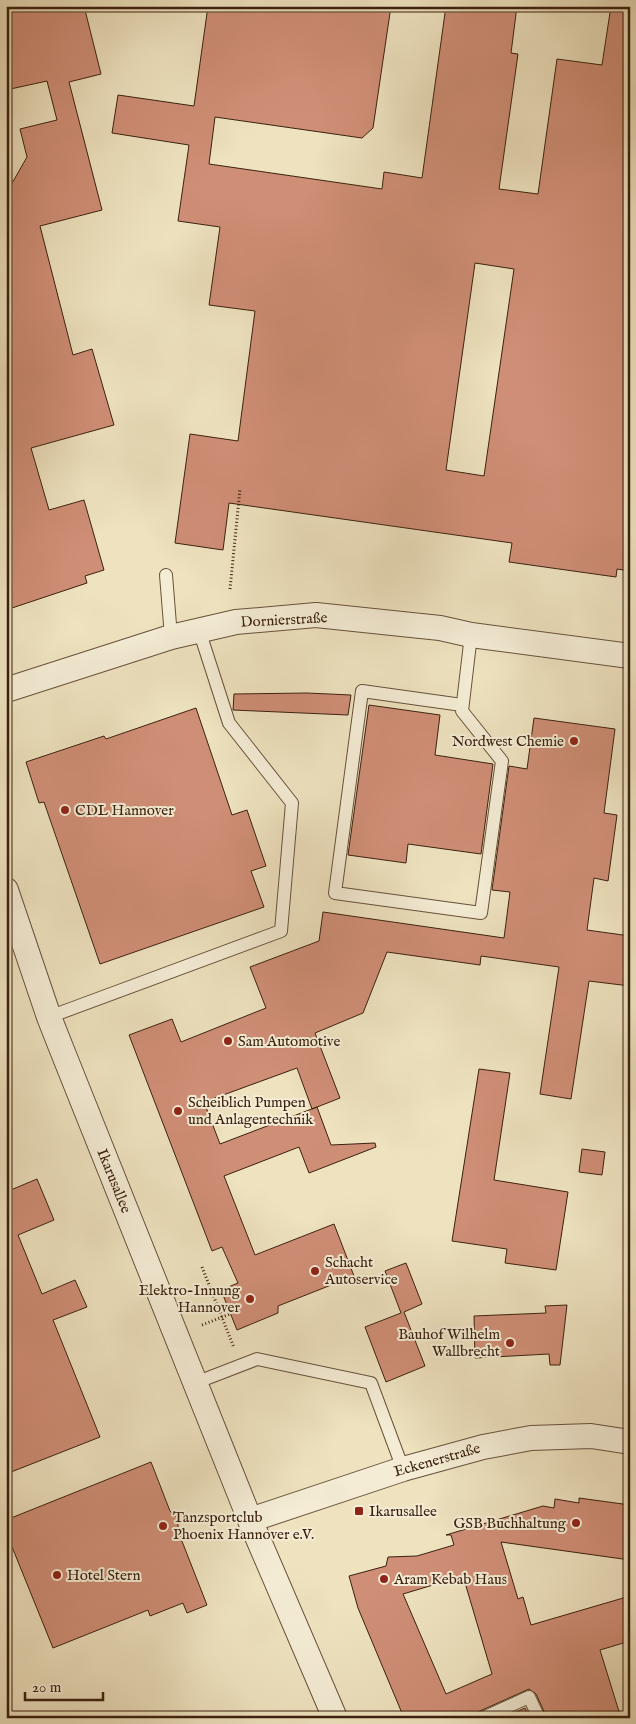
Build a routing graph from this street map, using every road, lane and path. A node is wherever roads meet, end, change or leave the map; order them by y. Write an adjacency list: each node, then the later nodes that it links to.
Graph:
1 (240, 489): 3 (path)
2 (166, 574): 6 (lane)
3 (230, 589)
4 (199, 630): 5 (street, Dornierstraße); 6 (street, Dornierstraße); 11 (lane)
5 (471, 635): 7 (street, Dornierstraße); 9 (lane)
6 (171, 637): 8 (street, Dornierstraße)
7 (630, 656)
8 (6, 690)
9 (462, 705): 9 (lane)
10 (6, 890): 11 (street, Ikarusallee)
11 (49, 1017): 17 (street, Ikarusallee)
12 (202, 1267): 14 (path)
13 (230, 1314): 14 (path)
14 (222, 1318): 15 (path); 16 (path)
15 (202, 1325)
16 (241, 1365): 17 (lane); 19 (lane)
17 (195, 1383): 20 (street, Ikarusallee)
18 (630, 1442): 19 (street, Eckenerstraße)
19 (403, 1469): 20 (street, Eckenerstraße)
20 (250, 1520): 21 (street, Ikarusallee)
21 (335, 1718)
22 (483, 1718): 23 (lane)
23 (538, 1718)

